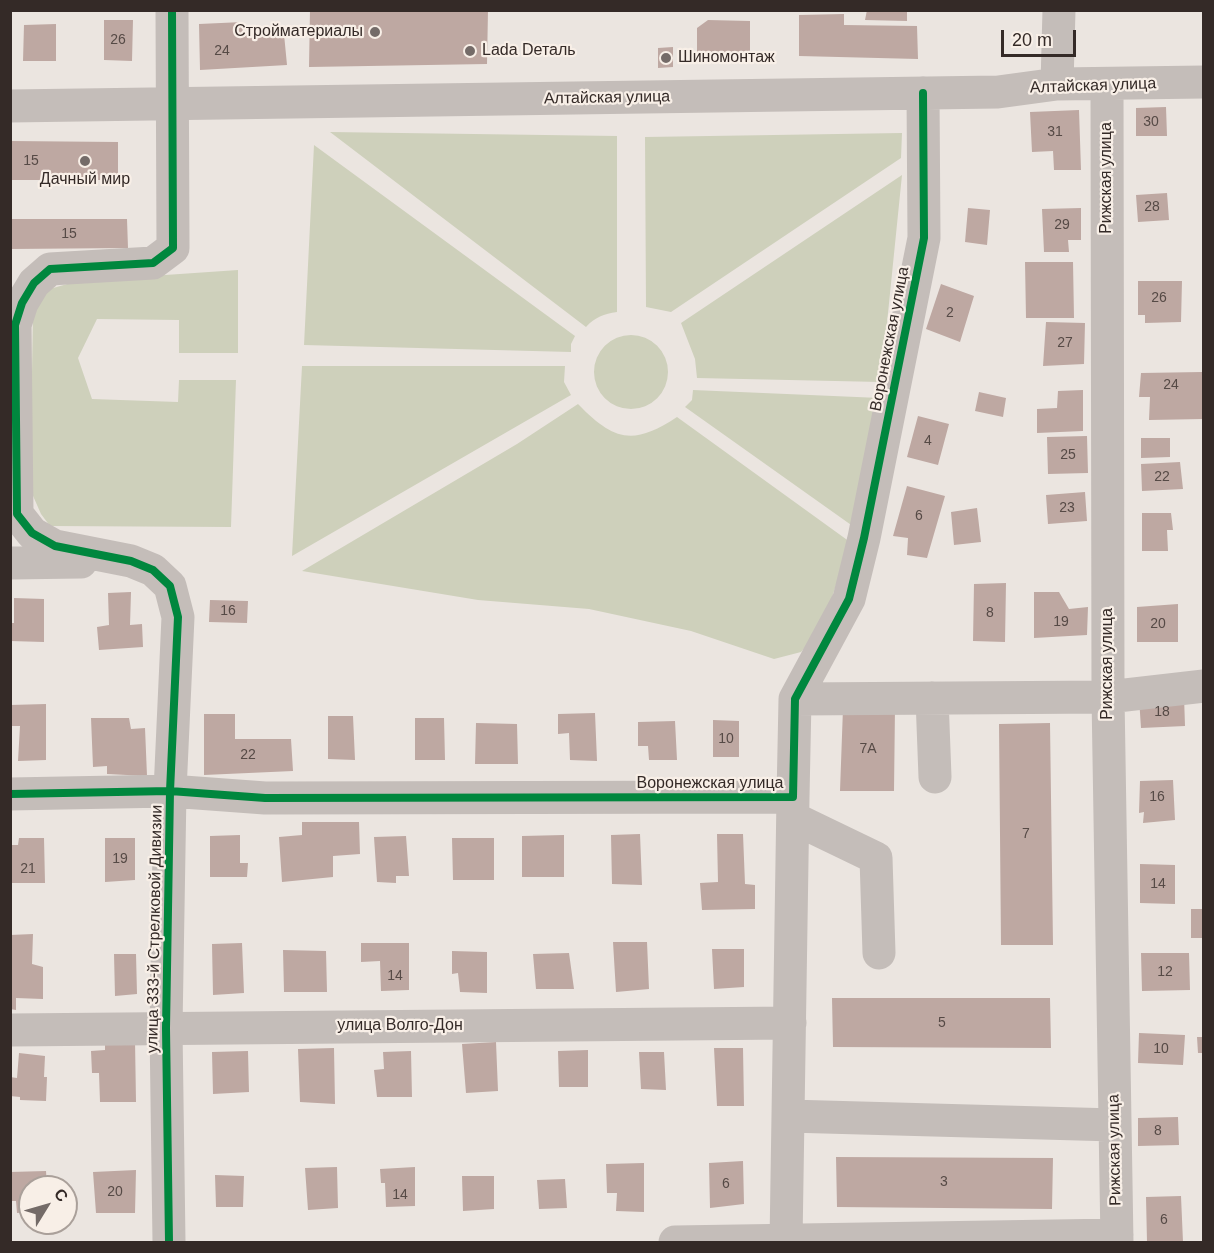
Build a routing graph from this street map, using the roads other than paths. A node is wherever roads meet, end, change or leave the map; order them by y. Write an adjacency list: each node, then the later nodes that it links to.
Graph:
1 (172, 10): 7 (street, улица 333-й Стрелковой Дивизии)
2 (1059, 10): 4 (street)
3 (1203, 82): 5 (street, Алтайская улица)
4 (1057, 84): 5 (street, Алтайская улица); 6 (street, Алтайская улица)
5 (1107, 85): 13 (street, Рижская улица)
6 (923, 93): 7 (street, Алтайская улица); 15 (street, Воронежская улица)
7 (173, 104): 8 (street, Алтайская улица); 9 (street, улица 333-й Стрелковой Дивизии)
8 (10, 106)
9 (13, 343): 10 (street, улица 333-й Стрелковой Дивизии)
10 (131, 561): 11 (street); 17 (street, улица 333-й Стрелковой Дивизии)
11 (10, 563)
12 (1203, 686): 13 (street)
13 (1108, 696): 14 (street); 25 (street, Рижская улица)
14 (932, 698): 15 (street); 16 (street)
15 (795, 699): 19 (street, Воронежская улица)
16 (935, 777)
17 (170, 791): 18 (street, Воронежская улица); 19 (street, Воронежская улица); 22 (street, улица 333-й Стрелковой Дивизии)
18 (10, 794)
19 (793, 808): 20 (street); 21 (street)
20 (879, 953)
21 (790, 1023): 22 (street, улица Волго-Дон); 24 (street)
22 (166, 1028): 23 (street, улица Волго-Дон); 27 (street, улица 333-й Стрелковой Дивизии)
23 (10, 1030)
24 (788, 1116): 25 (street); 29 (street)
25 (1115, 1125): 26 (street, Рижская улица)
26 (1117, 1239): 29 (street)
27 (169, 1242)
28 (675, 1242): 29 (street)
29 (786, 1242)

